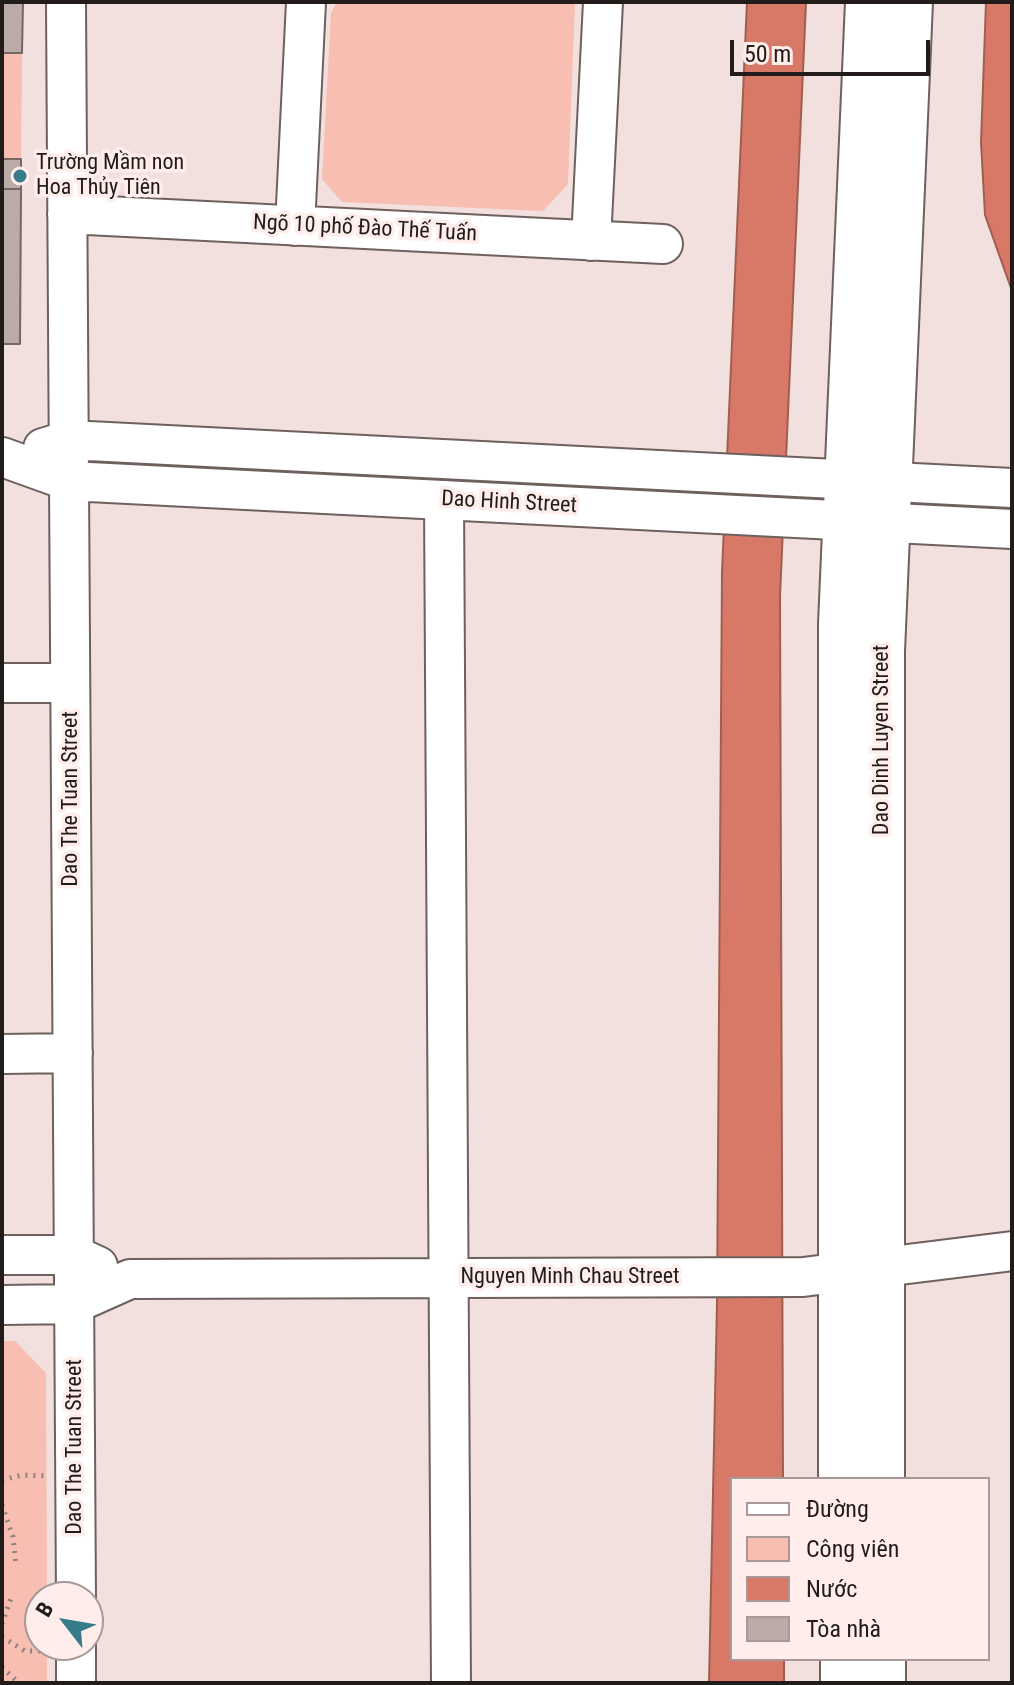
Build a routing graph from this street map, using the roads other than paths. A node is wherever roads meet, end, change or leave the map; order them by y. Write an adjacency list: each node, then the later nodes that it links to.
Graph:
1 (66, 2): 6 (street, Dao The Tuan Street)
2 (306, 2): 7 (street, Ngõ 10 phố Đào Thế Tuấn)
3 (603, 2): 8 (street)
4 (868, 2): 15 (main road, Dao Dinh Luyen Street)
5 (910, 2): 15 (main road, Dao Dinh Luyen Street)
6 (67, 214): 7 (street, Ngõ 10 phố Đào Thế Tuấn); 10 (street, Dao The Tuan Street)
7 (295, 226): 8 (street, Ngõ 10 phố Đào Thế Tuấn)
8 (591, 241): 9 (street, Ngõ 10 phố Đào Thế Tuấn)
9 (663, 244)
10 (69, 440): 11 (street, Dao Hinh Street); 12 (street, Dao The Tuan Street); 15 (street, Dao Hinh Street)
11 (6, 457): 12 (street, Dao Hinh Street)
12 (69, 481): 14 (street, Dao Hinh Street); 18 (street, Dao The Tuan Street)
13 (1012, 488): 15 (street, Dao Hinh Street)
14 (444, 500): 15 (street, Dao Hinh Street); 25 (street)
15 (866, 501): 16 (street, Dao Hinh Street); 24 (main road, Dao Dinh Luyen Street)
16 (1012, 529)
17 (2, 683): 18 (street)
18 (70, 683): 19 (street, Dao The Tuan Street)
19 (73, 1053): 20 (street); 23 (street, Dao The Tuan Street)
20 (2, 1054)
21 (1012, 1251): 24 (street, Nguyen Minh Chau Street)
22 (2, 1255): 23 (street, Nguyen Minh Chau Street)
23 (74, 1255): 26 (street, Nguyen Minh Chau Street); 27 (street, Dao The Tuan Street)
24 (862, 1270): 25 (street, Nguyen Minh Chau Street); 29 (main road, Dao Dinh Luyen Street); 30 (main road, Dao Dinh Luyen Street)
25 (449, 1277): 26 (street, Nguyen Minh Chau Street); 36 (street)
26 (126, 1279): 27 (street, Nguyen Minh Chau Street)
27 (74, 1304): 28 (street, Nguyen Minh Chau Street); 31 (street, Dao The Tuan Street)
28 (2, 1305)
29 (841, 1477)
30 (882, 1477)
31 (76, 1581)
32 (69, 1661): 35 (street)
33 (843, 1661): 37 (main road)
34 (883, 1661): 38 (main road)
35 (76, 1683)
36 (451, 1683)
37 (843, 1683)
38 (883, 1683)

